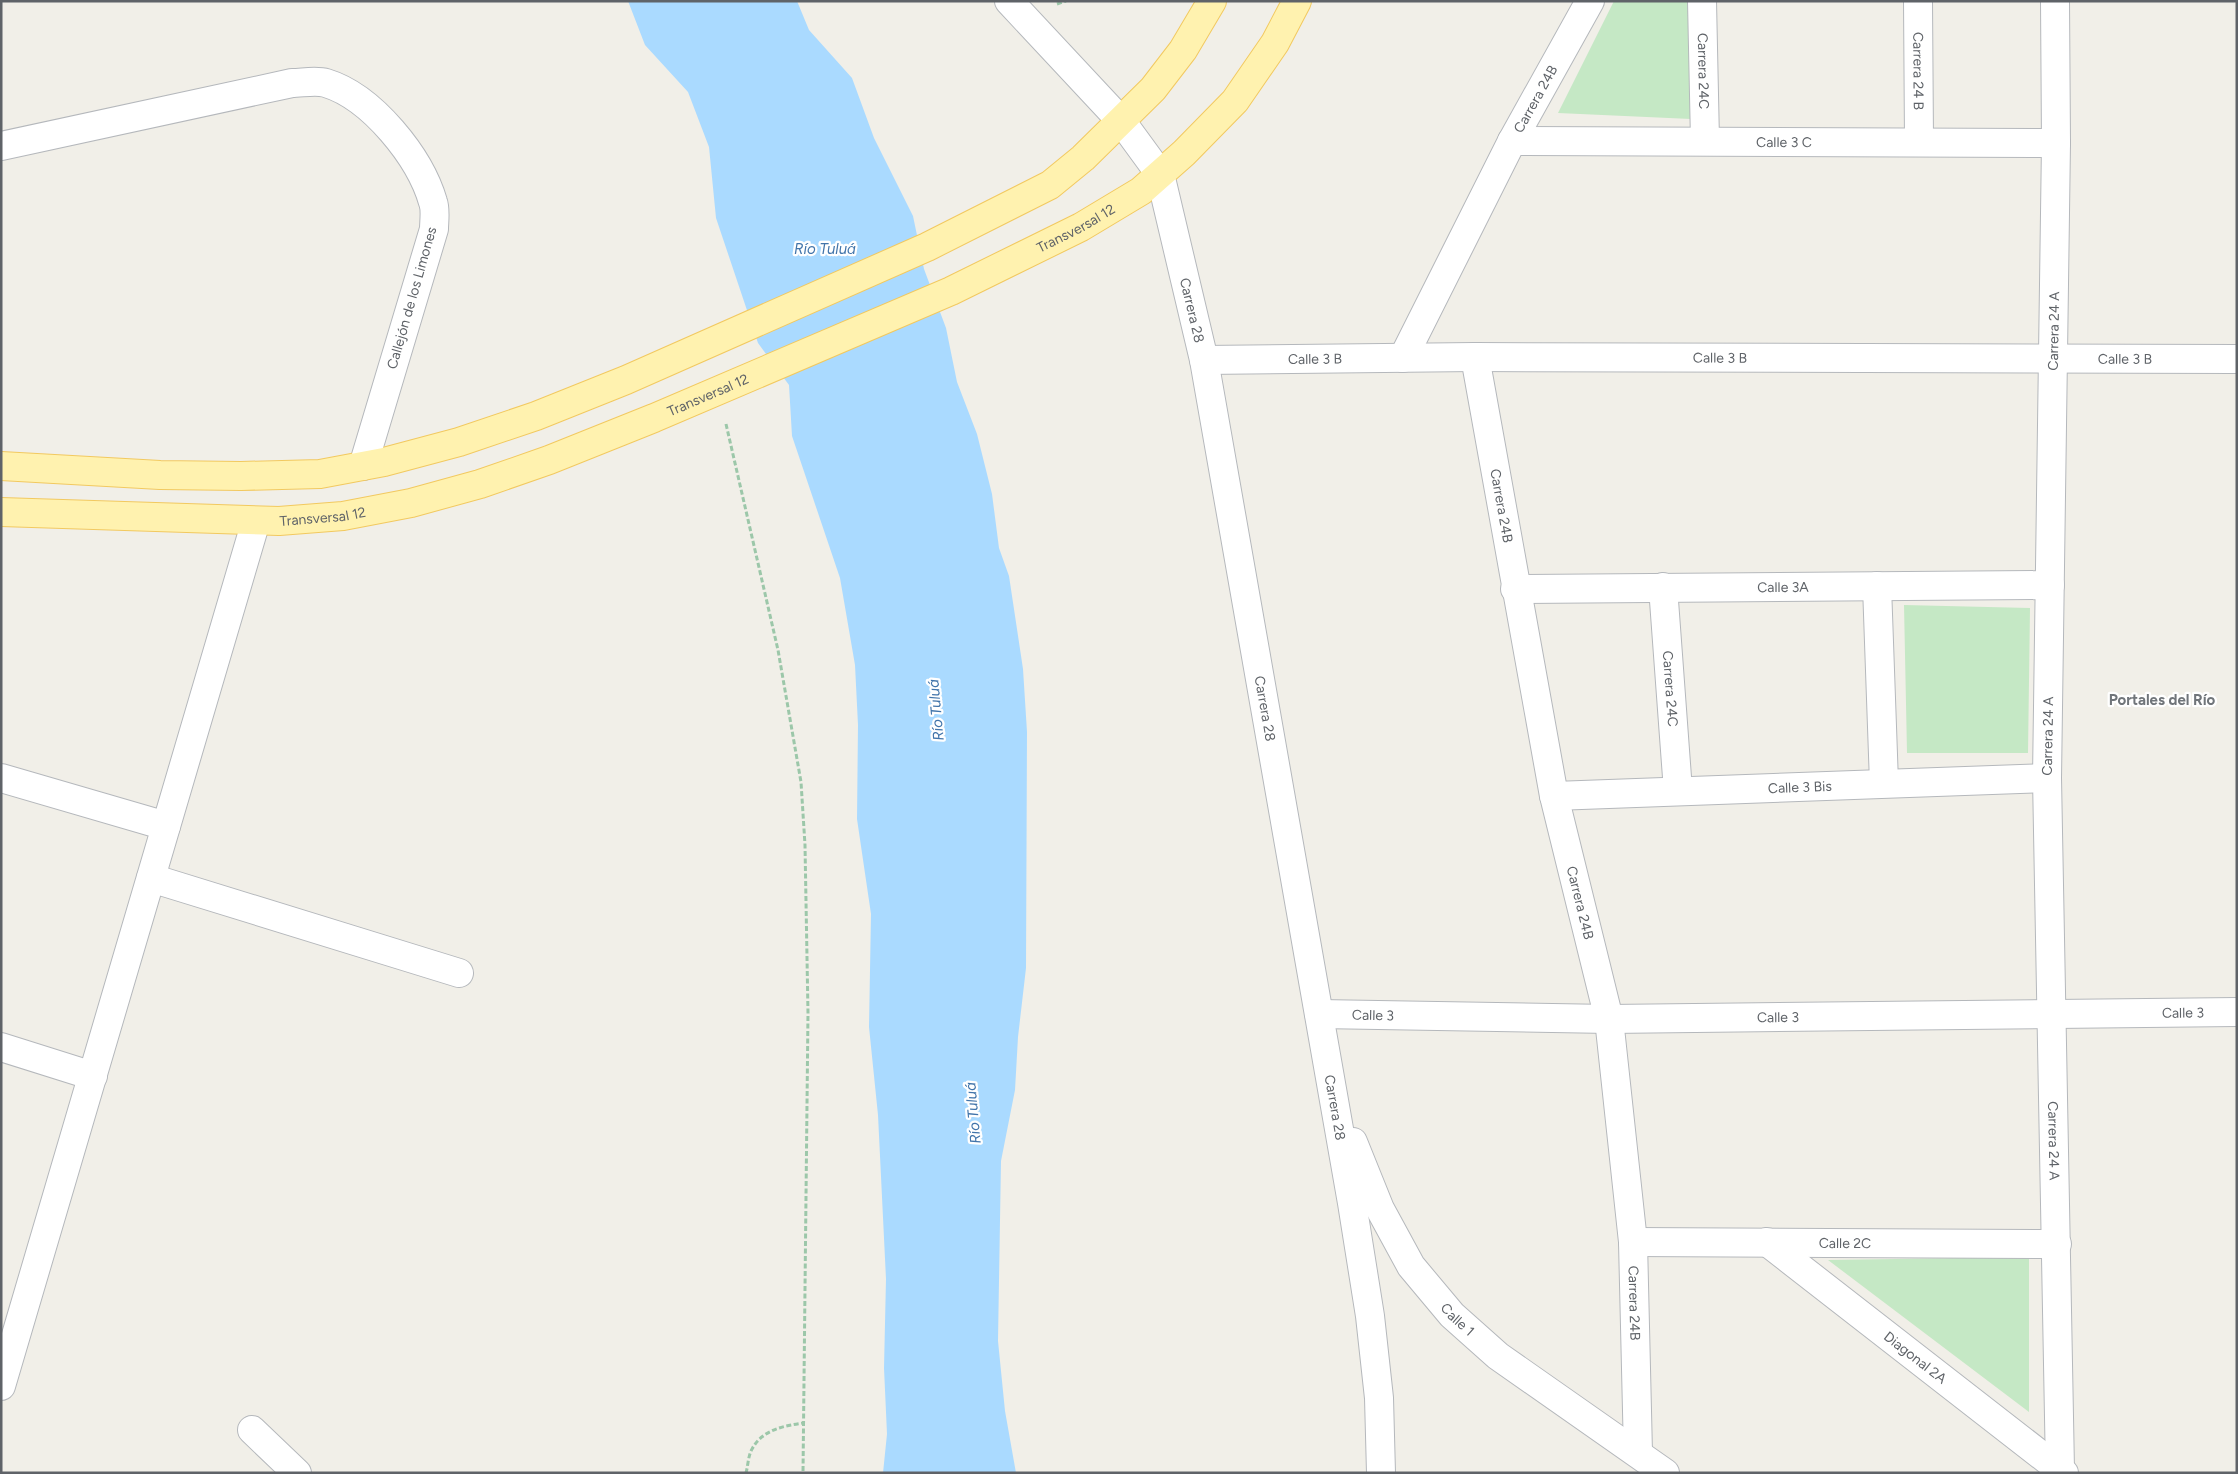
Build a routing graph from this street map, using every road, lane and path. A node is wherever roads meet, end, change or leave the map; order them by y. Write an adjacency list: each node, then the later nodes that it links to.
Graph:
1 (1009, 1): 8 (street, Carrera 28)
2 (1212, 1): 8 (main road)
3 (1297, 1): 14 (main road, Transversal 12)
4 (1590, 1): 9 (street, Carrera 24B)
5 (1702, 1): 10 (street, Carrera 24C)
6 (1918, 1): 11 (street, Carrera 24 B)
7 (2055, 1): 12 (street, Carrera 24 A)
8 (1122, 122): 14 (street, Carrera 28); 22 (main road)
9 (1512, 140): 10 (street, Calle 3 C); 16 (street, Carrera 24B)
10 (1705, 141): 11 (street, Calle 3 C)
11 (1919, 141): 12 (street, Calle 3 C)
12 (2056, 143): 17 (street, Carrera 24 A)
13 (1, 146): 22 (street, Callejón de los Limones)
14 (1160, 174): 19 (street, Carrera 28); 20 (main road, Transversal 12)
15 (1475, 357): 16 (street, Calle 3 B); 17 (street, Calle 3 B); 28 (street, Carrera 24B)
16 (1403, 358): 19 (street, Calle 3 B)
17 (2053, 358): 18 (street, Calle 3 B); 25 (street, Carrera 24 A)
18 (2237, 359)
19 (1204, 360): 39 (street, Carrera 28)
20 (729, 385): 24 (main road, Transversal 12); 49 (path)
21 (1, 466): 22 (main road)
22 (363, 466)
23 (1, 512): 24 (main road, Transversal 12)
24 (256, 521): 34 (street)
25 (2050, 585): 26 (street, Calle 3A); 30 (street, Carrera 24 A)
26 (1877, 586): 27 (street, Calle 3A); 31 (street)
27 (1663, 587): 28 (street, Calle 3A); 32 (street, Carrera 24C)
28 (1515, 588): 33 (street, Carrera 24B)
29 (1, 778): 34 (street)
30 (2047, 778): 31 (street, Calle 3 Bis); 37 (street, Carrera 24 A)
31 (1884, 783): 32 (street, Calle 3 Bis)
32 (1678, 791): 33 (street, Calle 3 Bis)
33 (1554, 796): 40 (street, Carrera 24B)
34 (166, 826): 35 (street)
35 (151, 878): 36 (street); 42 (street)
36 (458, 973)
37 (2052, 1012): 38 (street, Calle 3); 40 (street, Calle 3); 46 (street, Carrera 24 A)
38 (2237, 1012)
39 (1320, 1014): 40 (street, Calle 3); 43 (street, Carrera 28)
40 (1609, 1019): 44 (street, Carrera 24B)
41 (1, 1048): 42 (street)
42 (93, 1076): 47 (street)
43 (1333, 1094): 51 (street, Calle 1); 56 (street, Carrera 28)
44 (1633, 1242): 45 (street, Calle 2C); 51 (street, Carrera 24B)
45 (1767, 1242): 46 (street, Calle 2C); 52 (street, Diagonal 2A)
46 (2057, 1244): 52 (street, Carrera 24 A)
47 (11, 1318): 48 (street)
48 (1, 1386)
49 (803, 1423): 54 (path); 55 (path)
50 (252, 1430): 53 (street)
51 (1638, 1453): 57 (street, Calle 1)
52 (2062, 1471)
53 (296, 1473)
54 (746, 1473)
55 (803, 1473)
56 (1381, 1473)
57 (1665, 1473)

